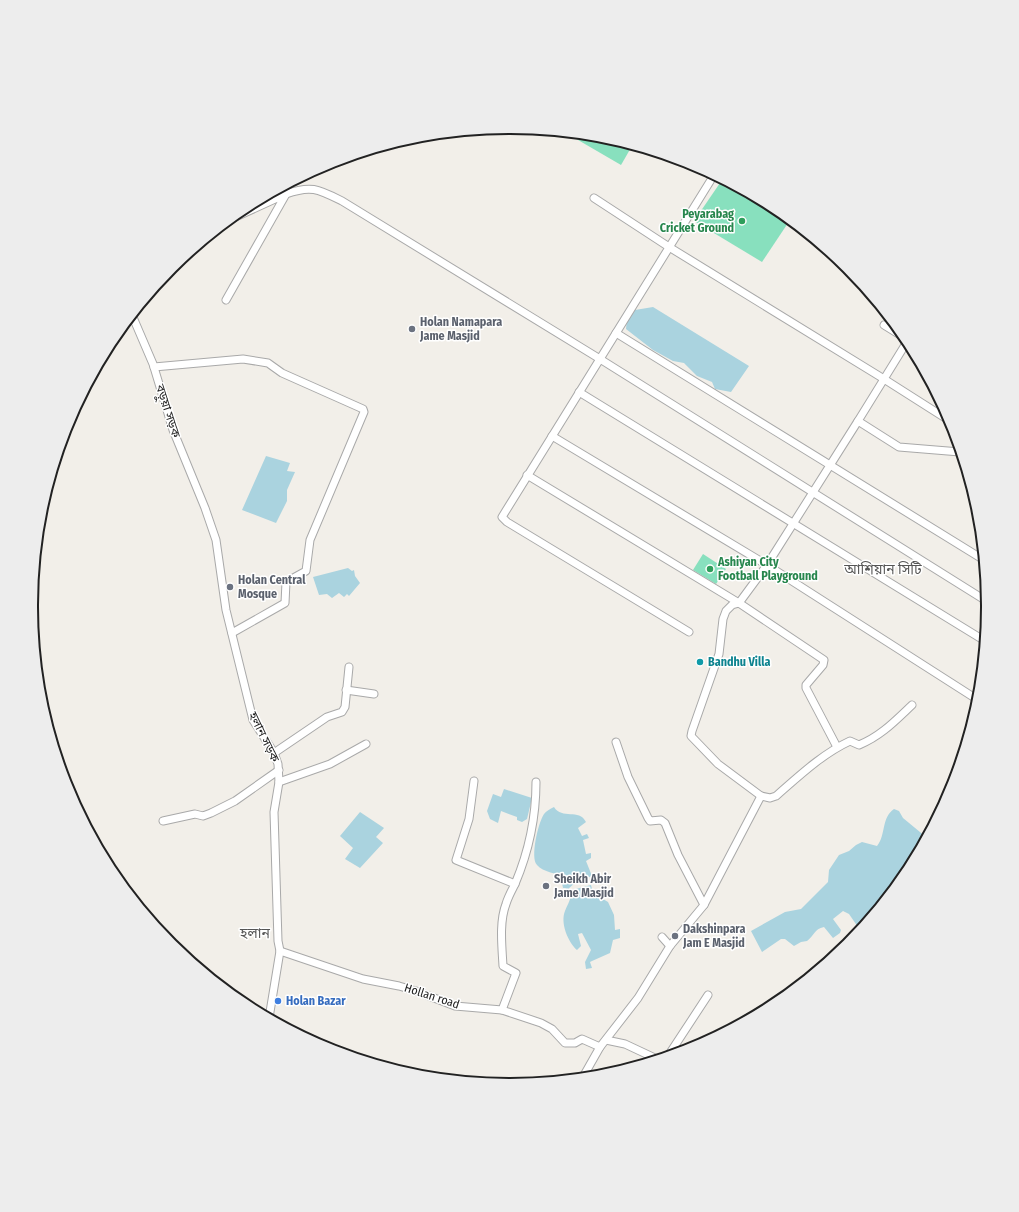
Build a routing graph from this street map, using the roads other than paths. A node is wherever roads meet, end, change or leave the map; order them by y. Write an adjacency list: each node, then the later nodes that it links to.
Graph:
1 (711, 180): 5 (street)
2 (286, 194): 4 (street); 6 (street); 12 (street)
3 (594, 198): 5 (street)
4 (265, 204)
5 (669, 247): 10 (street); 14 (street)
6 (226, 300)
7 (134, 320): 13 (street, বড়ুয়া সড়ক)
8 (884, 325): 9 (street)
9 (892, 329)
10 (616, 333): 12 (street); 20 (street)
11 (904, 347): 14 (street)
12 (600, 359): 15 (street); 22 (street)
13 (154, 367): 23 (street, বড়ুয়া সড়ক); 30 (street)
14 (884, 379): 16 (street); 17 (street)
15 (579, 392): 18 (street); 24 (street)
16 (940, 415)
17 (858, 421): 19 (street); 20 (street)
18 (552, 436): 21 (street); 26 (street)
19 (955, 452)
20 (830, 465): 22 (street); 25 (street)
21 (527, 476): 28 (street); 29 (street)
22 (812, 492): 24 (street); 27 (street)
23 (205, 508): 30 (street, হলান সড়ক)
24 (793, 522): 26 (street); 31 (street)
25 (978, 556)
26 (767, 565): 28 (street); 35 (street)
27 (981, 597)
28 (739, 603): 39 (street); 45 (street)
29 (689, 632)
30 (232, 633): 40 (street, হলান সড়ক)
31 (980, 638)
32 (349, 667): 33 (street)
33 (346, 690): 34 (street); 40 (street)
34 (374, 694)
35 (972, 696)
36 (912, 704): 39 (street)
37 (616, 742): 48 (street)
38 (366, 744): 43 (street)
39 (837, 747): 45 (street)
40 (274, 753): 41 (street, হলান সড়ক)
41 (279, 770): 43 (street, হলান সড়ক); 46 (street)
42 (474, 781): 47 (street)
43 (279, 782): 51 (street, হলান সড়ক)
44 (536, 782): 47 (street)
45 (761, 796): 48 (street)
46 (163, 821)
47 (515, 884): 53 (street)
48 (704, 905): 50 (street)
49 (662, 937): 50 (street)
50 (670, 946): 55 (street)
51 (280, 951): 53 (street, Hollan road); 54 (street, হলান সড়ক)
52 (708, 994): 57 (street)
53 (502, 1010): 56 (street, Hollan road)
54 (270, 1012)
55 (606, 1040): 56 (street); 58 (street)
56 (600, 1047): 59 (street)
57 (673, 1048)
58 (650, 1056)
59 (587, 1070)

